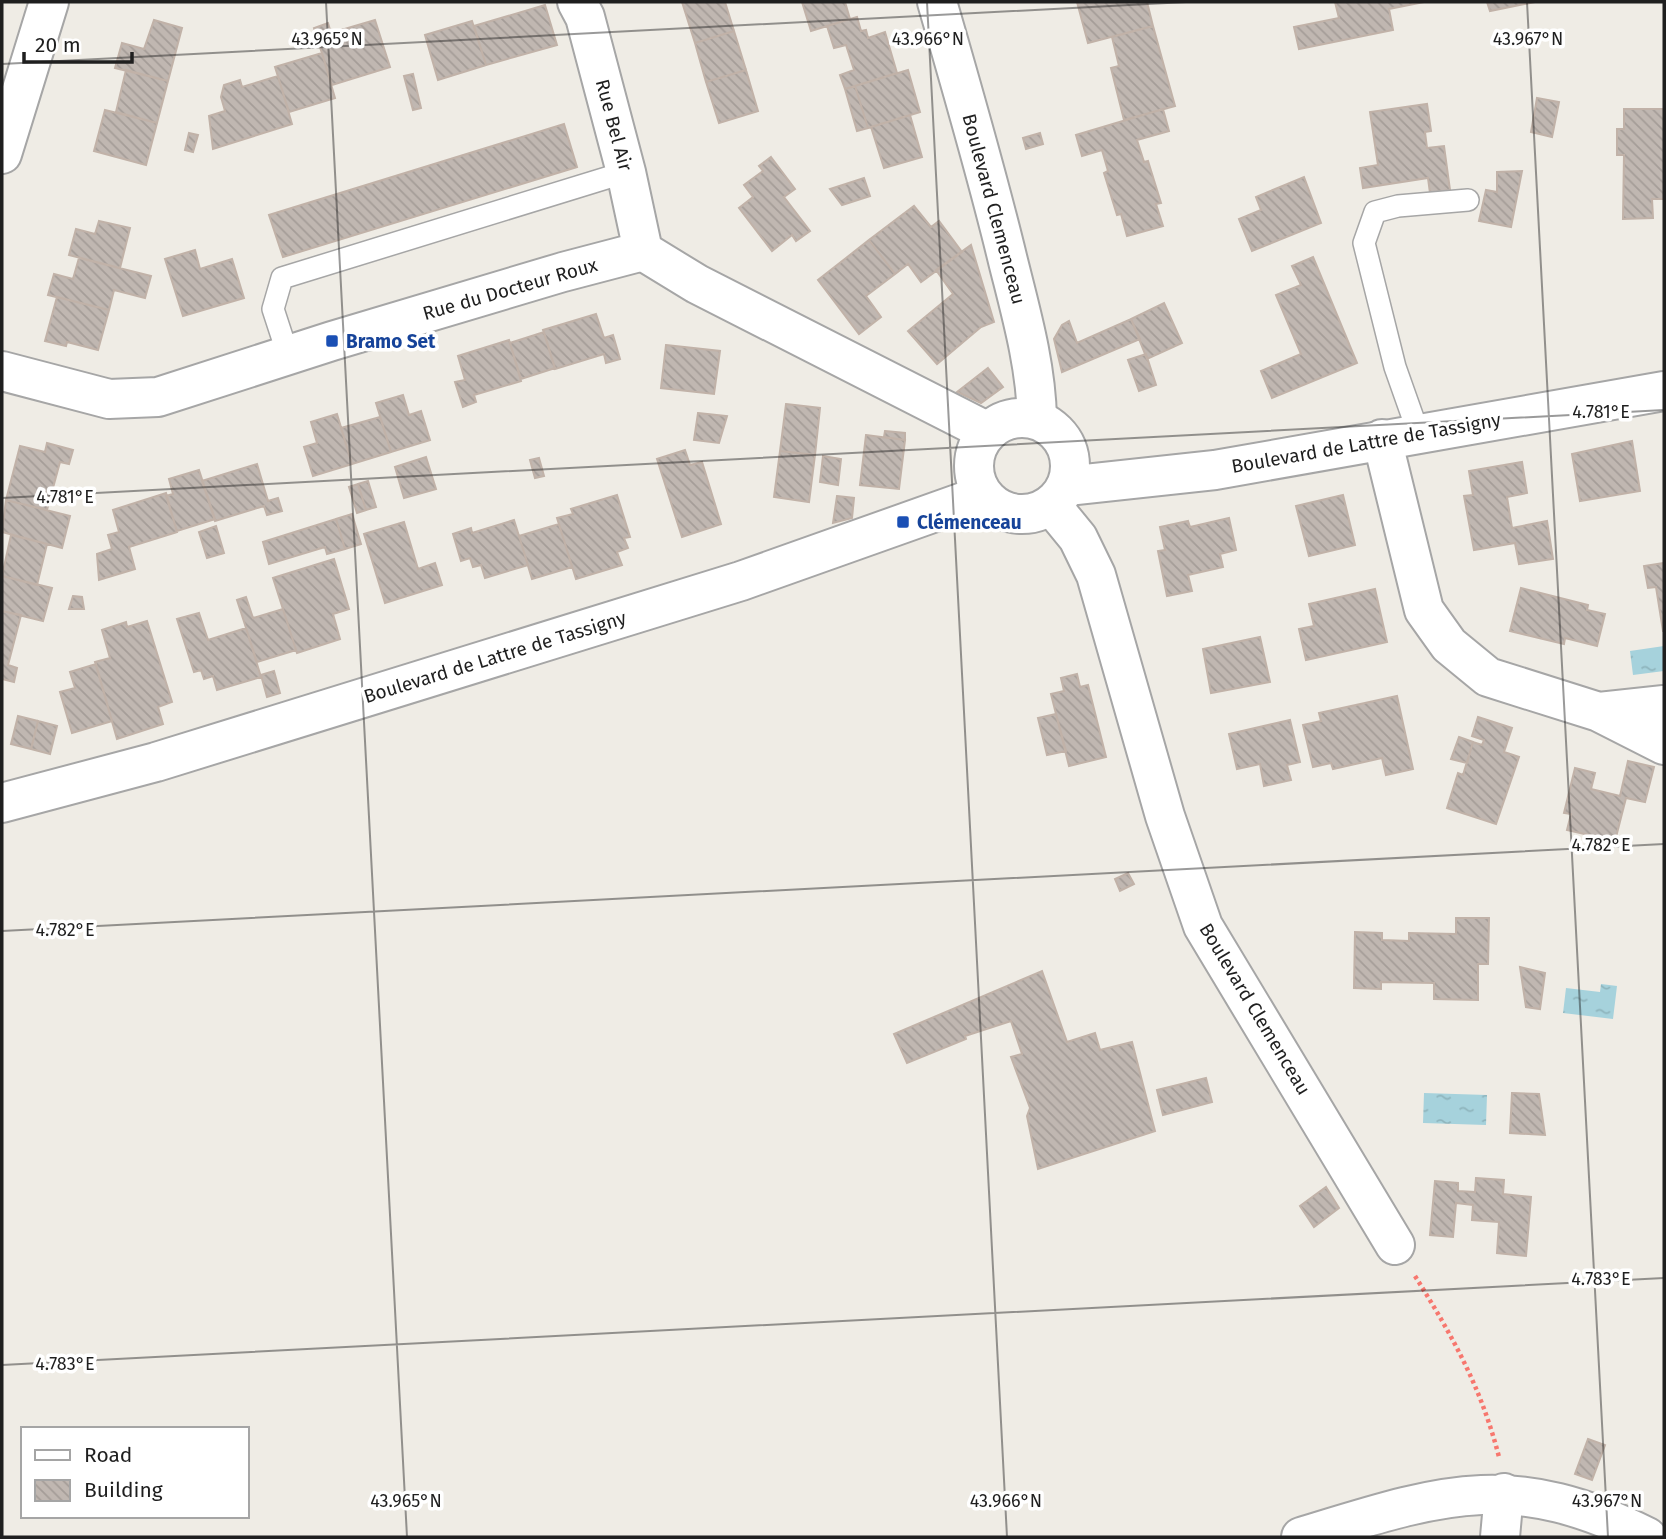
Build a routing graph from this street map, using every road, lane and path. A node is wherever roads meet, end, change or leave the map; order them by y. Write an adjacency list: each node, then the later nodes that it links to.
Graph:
1 (49, 2): 4 (street)
2 (577, 2): 5 (street, Rue Bel Air)
3 (937, 2): 11 (street, Boulevard Clemenceau)
4 (2, 154)
5 (626, 172): 7 (street, Rue Bel Air); 8 (lane)
6 (1468, 200): 13 (lane)
7 (643, 251): 8 (street, Rue du Docteur Roux); 12 (street)
8 (288, 355): 9 (street, Rue du Docteur Roux)
9 (2, 371)
10 (1664, 391): 13 (street, Boulevard de Lattre de Tassigny)
11 (1037, 419): 12 (street); 15 (street)
12 (988, 432): 14 (street)
13 (1400, 436): 15 (street, Boulevard de Lattre de Tassigny); 17 (street)
14 (983, 495): 15 (street); 19 (street, Boulevard de Lattre de Tassigny)
15 (1059, 495): 20 (street, Boulevard Clemenceau)
16 (1664, 705): 17 (street)
17 (1598, 712): 18 (street)
18 (1664, 745)
19 (2, 803)
20 (1395, 1245): 21 (path)
21 (1504, 1493): 22 (street); 23 (street); 24 (street)
22 (1301, 1537)
23 (1500, 1537)
24 (1647, 1537)

